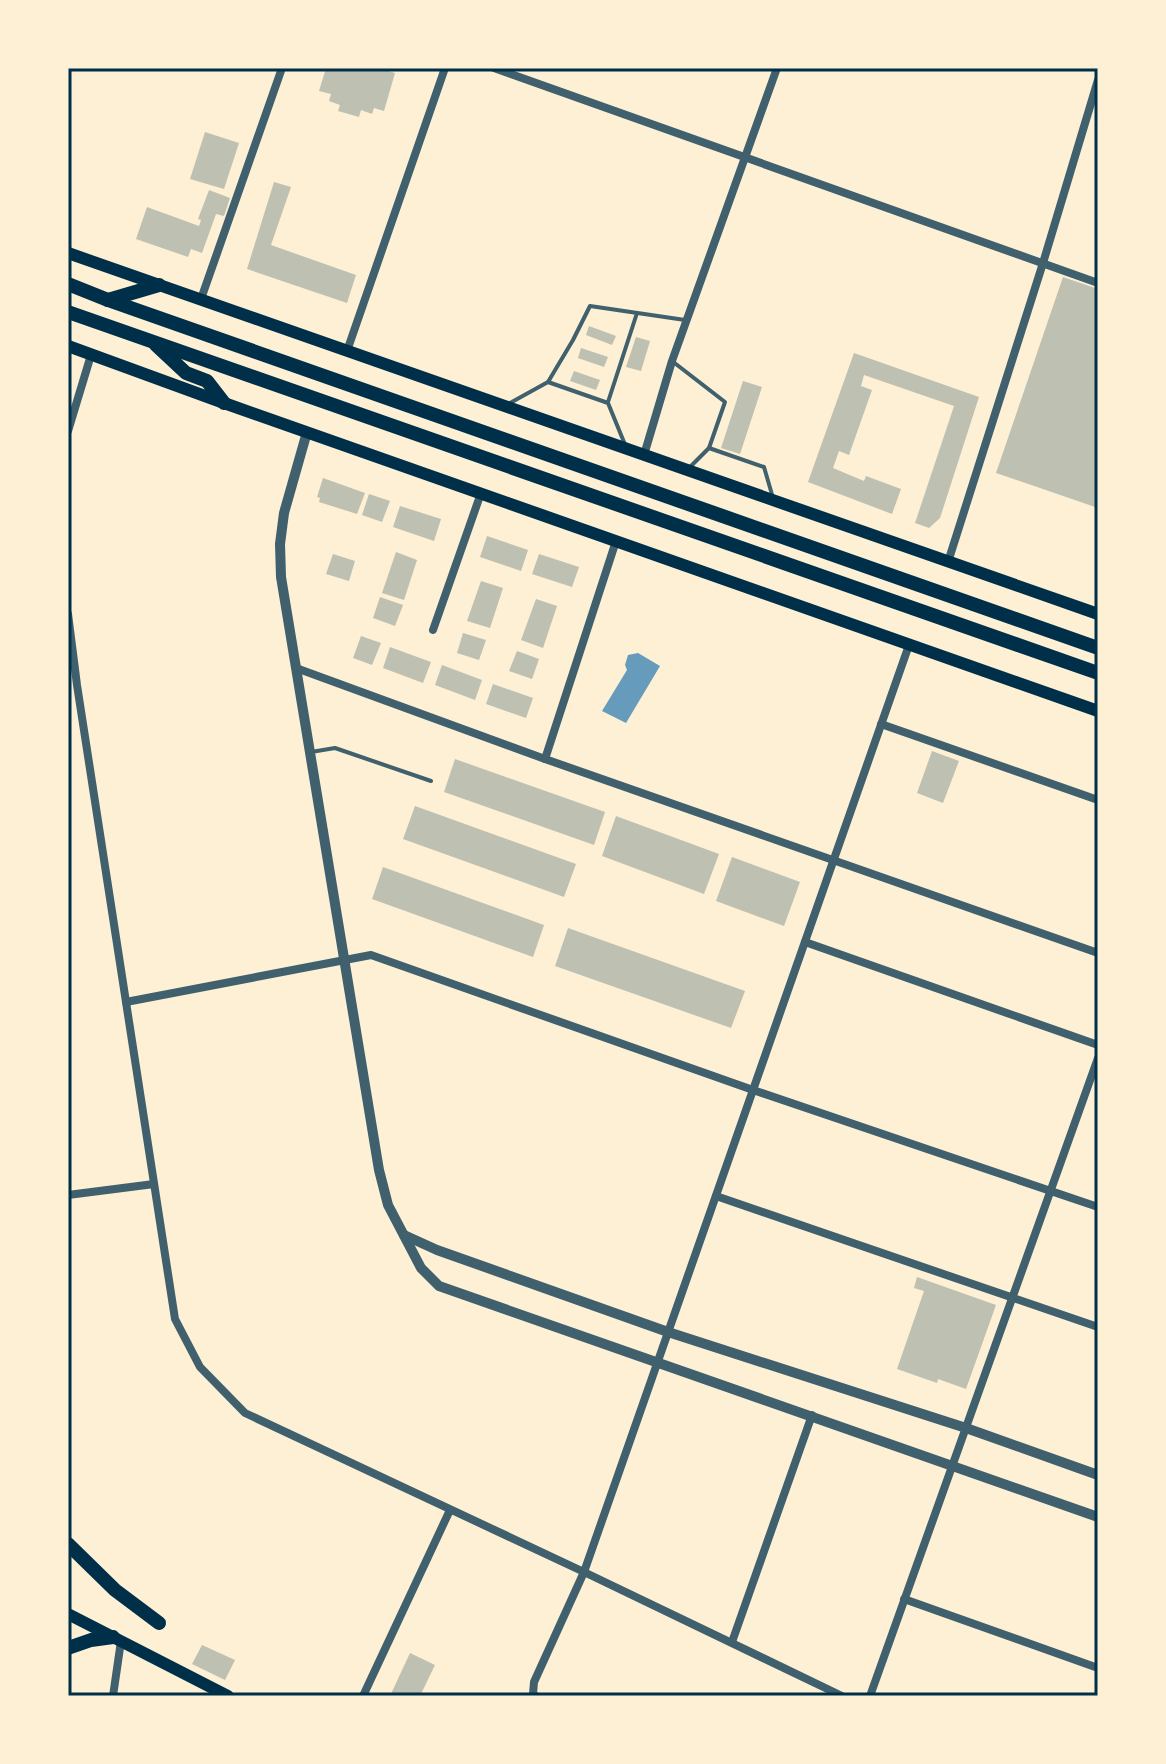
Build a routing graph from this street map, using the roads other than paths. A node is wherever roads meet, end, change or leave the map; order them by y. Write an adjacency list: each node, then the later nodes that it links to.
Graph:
1 (282, 68): 12 (street)
2 (445, 68): 19 (street)
3 (494, 68): 6 (street)
4 (777, 68): 6 (street)
5 (1098, 80): 8 (street)
6 (744, 157): 8 (street); 16 (street)
7 (68, 253): 11 (main road)
8 (1043, 263): 9 (street); 35 (street)
9 (1098, 283)
10 (68, 284): 13 (main road)
11 (159, 285): 12 (main road); 13 (main road)
12 (201, 299): 19 (main road)
13 (108, 300): 40 (main road)
14 (68, 312): 17 (main road)
15 (637, 313): 16 (lane); 22 (lane); 24 (lane)
16 (687, 320): 21 (street)
17 (153, 342): 23 (main road); 42 (main road)
18 (68, 346): 20 (main road)
19 (347, 351): 25 (main road)
20 (91, 355): 23 (main road); 26 (street)
21 (672, 361): 28 (lane); 30 (street)
22 (548, 382): 24 (lane); 25 (lane)
23 (224, 403): 27 (main road)
24 (608, 403): 29 (lane)
25 (505, 406): 29 (main road)
26 (68, 431)
27 (307, 432): 32 (main road); 41 (street)
28 (709, 448): 31 (lane); 33 (lane)
29 (627, 449): 30 (main road)
30 (644, 455): 31 (main road)
31 (687, 470): 33 (main road)
32 (481, 493): 34 (main road); 38 (street)
33 (774, 500): 35 (main road)
34 (616, 541): 39 (main road); 47 (street)
35 (948, 562): 37 (main road)
36 (68, 614): 43 (street)
37 (1098, 614)
38 (433, 630)
39 (909, 645): 44 (main road); 45 (street)
40 (1098, 648)
41 (296, 668): 46 (street); 47 (street)
42 (1098, 673)
43 (72, 685): 54 (street)
44 (1098, 711)
45 (881, 724): 49 (street); 50 (street)
46 (310, 752): 48 (lane); 53 (street)
47 (545, 759): 50 (street)
48 (431, 781)
49 (1098, 800)
50 (834, 860): 51 (street); 52 (street)
51 (805, 942): 55 (street); 57 (street)
52 (1098, 953)
53 (344, 960): 54 (street); 57 (street); 63 (street)
54 (126, 1002): 58 (street)
55 (1098, 1045)
56 (1098, 1058): 59 (street)
57 (753, 1090): 59 (street); 61 (street)
58 (154, 1184): 60 (street); 72 (street)
59 (1051, 1191): 62 (street); 64 (street)
60 (68, 1195)
61 (716, 1196): 64 (street); 66 (street)
62 (1098, 1207)
63 (404, 1235): 66 (street); 67 (street)
64 (1013, 1297): 65 (street); 69 (street)
65 (1098, 1327)
66 (668, 1332): 67 (street); 69 (street)
67 (657, 1363): 68 (street); 75 (street)
68 (812, 1415): 70 (street); 80 (street)
69 (966, 1428): 70 (street); 71 (street)
70 (952, 1465): 73 (street); 76 (street)
71 (1098, 1475)
72 (450, 1510): 75 (street); 86 (street)
73 (1098, 1517)
74 (68, 1544): 78 (main road)
75 (584, 1572): 80 (street); 83 (street)
76 (904, 1599): 82 (street); 88 (street)
77 (68, 1614): 79 (main road)
78 (159, 1623)
79 (117, 1639): 81 (main road); 84 (street); 85 (main road)
80 (732, 1642): 87 (street)
81 (68, 1648)
82 (1098, 1668)
83 (534, 1695)
84 (113, 1696)
85 (228, 1696)
86 (363, 1696)
87 (842, 1696)
88 (870, 1696)

